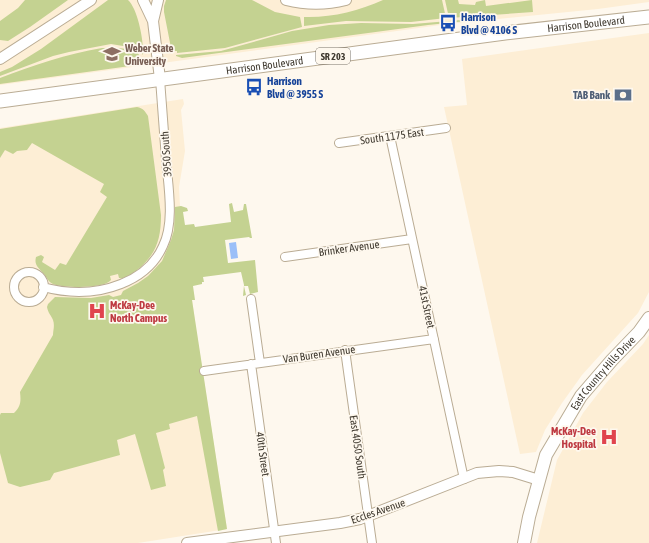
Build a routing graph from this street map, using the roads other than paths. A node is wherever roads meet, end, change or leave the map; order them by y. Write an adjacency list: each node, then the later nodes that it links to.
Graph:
1 (91, 0): 8 (street)
2 (143, 0): 7 (street)
3 (158, 0): 7 (street)
4 (286, 0): 5 (street)
5 (346, 0)
6 (649, 17): 9 (main road, Harrison Boulevard / SR 203)
7 (153, 21): 9 (street)
8 (0, 59)
9 (160, 79): 10 (main road, Harrison Boulevard / SR 203); 16 (street, 3950 South)
10 (0, 101)
11 (446, 128): 12 (street, South 1175 East)
12 (390, 136): 13 (street, South 1175 East); 14 (street, 41st Street)
13 (339, 143)
14 (412, 239): 15 (street, Brinker Avenue); 19 (street, 41st Street)
15 (285, 257)
16 (43, 287)
17 (251, 299): 21 (street)
18 (649, 318): 25 (main road, East Country Hills Drive)
19 (434, 339): 20 (street, Van Buren Avenue); 24 (street, 41st Street)
20 (345, 350): 21 (street, Van Buren Avenue); 26 (street, East 4050 South)
21 (260, 363): 22 (street, Van Buren Avenue)
22 (251, 364): 23 (street, Van Buren Avenue); 27 (street, 40th Street)
23 (204, 371)
24 (464, 479): 25 (street, Eccles Avenue); 26 (street, Eccles Avenue)
25 (539, 480): 31 (main road, East Country Hills Drive)
26 (368, 517): 27 (street, Eccles Avenue); 30 (street, East 4050 South)
27 (274, 531): 28 (street, Eccles Avenue); 29 (street, 40th Street)
28 (187, 543)
29 (276, 543)
30 (372, 543)
31 (524, 543)

